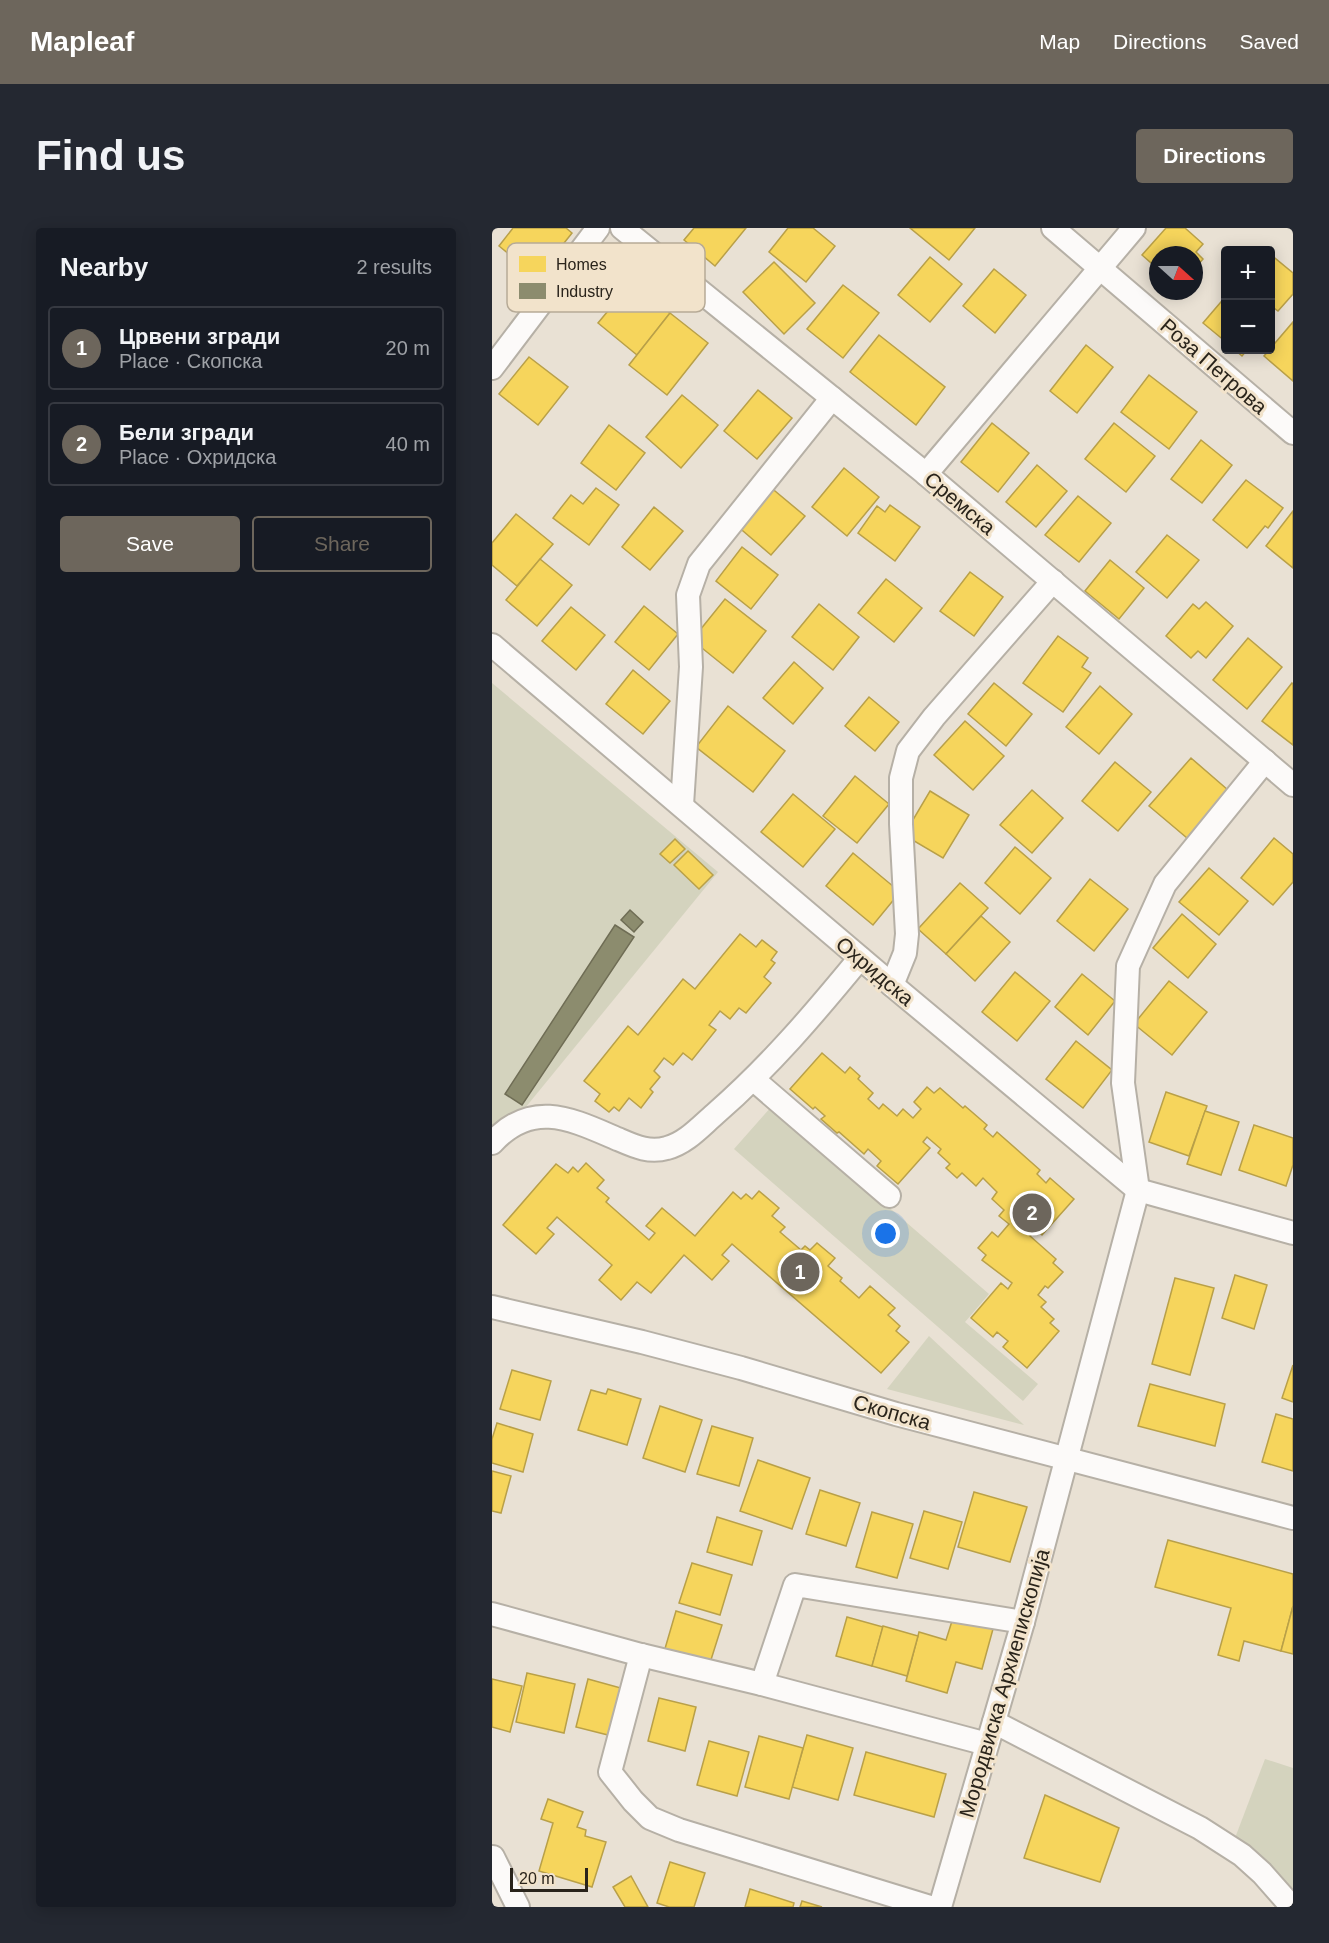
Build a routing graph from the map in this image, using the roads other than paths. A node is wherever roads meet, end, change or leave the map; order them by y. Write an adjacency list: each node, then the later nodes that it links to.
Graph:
1 (598, 228): 5 (street)
2 (622, 228): 6 (street, Сремска)
3 (1053, 228): 7 (street, Роза Петрова)
4 (1134, 228): 7 (street)
5 (587, 243)
6 (641, 243)
7 (1100, 268): 12 (street, Роза Петрова); 13 (street)
8 (705, 295): 11 (street, Сремска)
9 (534, 312): 10 (street)
10 (492, 368)
11 (832, 398): 13 (street, Сремска); 18 (street)
12 (1293, 433)
13 (926, 474): 14 (street, Сремска)
14 (1053, 581): 16 (street, Сремска); 20 (street)
15 (492, 645): 18 (street, Охридска)
16 (1265, 761): 17 (street, Сремска); 23 (street)
17 (1293, 785)
18 (682, 805): 19 (street, Охридска)
19 (860, 958): 20 (street, Охридска); 21 (street)
20 (892, 985): 23 (street, Охридска)
21 (754, 1080): 22 (street); 24 (street)
22 (492, 1143)
23 (1138, 1190): 25 (street, Охридска); 27 (street, Мородвиска Архиепископија)
24 (889, 1196)
25 (1293, 1233)
26 (492, 1307): 27 (street, Скопска)
27 (1067, 1460): 28 (street, Скопска); 30 (street, Мородвиска Архиепископија)
28 (1293, 1518)
29 (492, 1614): 31 (street)
30 (1023, 1622): 32 (street); 33 (street, Мородвиска Архиепископија)
31 (640, 1654): 32 (street); 37 (street)
32 (762, 1684): 34 (street)
33 (994, 1722): 34 (street, Мородвиска Архиепископија); 39 (street)
34 (987, 1744): 38 (street, Мородвиска Архиепископија)
35 (493, 1857): 36 (street)
36 (518, 1907)
37 (930, 1907)
38 (940, 1907)
39 (1292, 1907)

